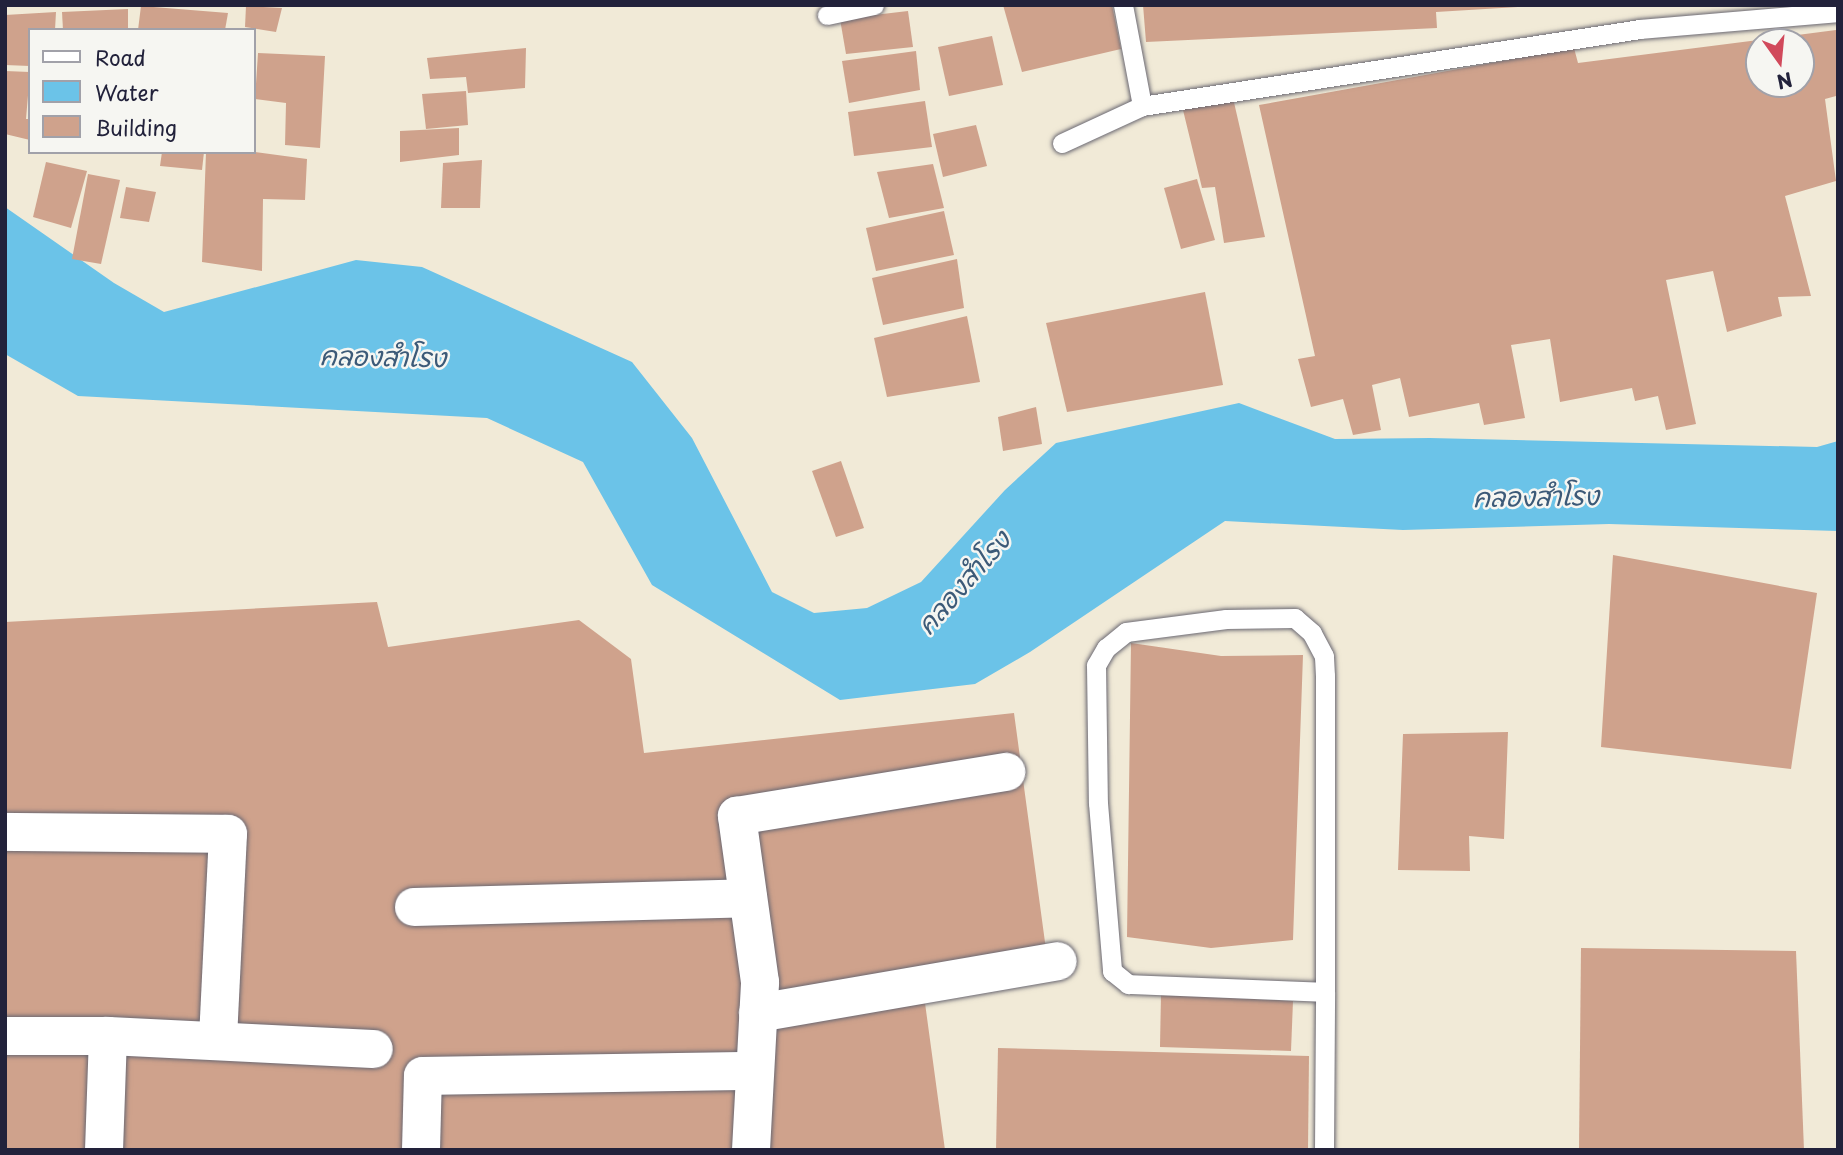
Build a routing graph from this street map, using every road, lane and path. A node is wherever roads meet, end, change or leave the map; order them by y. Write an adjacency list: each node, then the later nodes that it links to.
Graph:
1 (874, 5): 4 (lane)
2 (1123, 5): 5 (lane)
3 (1838, 12): 5 (lane)
4 (827, 15)
5 (1142, 106): 6 (lane)
6 (1062, 143)
7 (1006, 772): 9 (street)
8 (5, 832): 16 (street)
9 (748, 898): 10 (street); 13 (street)
10 (414, 907)
11 (1058, 961): 13 (street)
12 (1325, 992): 12 (lane); 22 (lane)
13 (758, 1013): 18 (street)
14 (108, 1035): 15 (street); 16 (street); 19 (street)
15 (5, 1037)
16 (218, 1041): 17 (street)
17 (374, 1049)
18 (755, 1071): 20 (street); 21 (street)
19 (104, 1150)
20 (421, 1150)
21 (751, 1150)
22 (1324, 1150)

